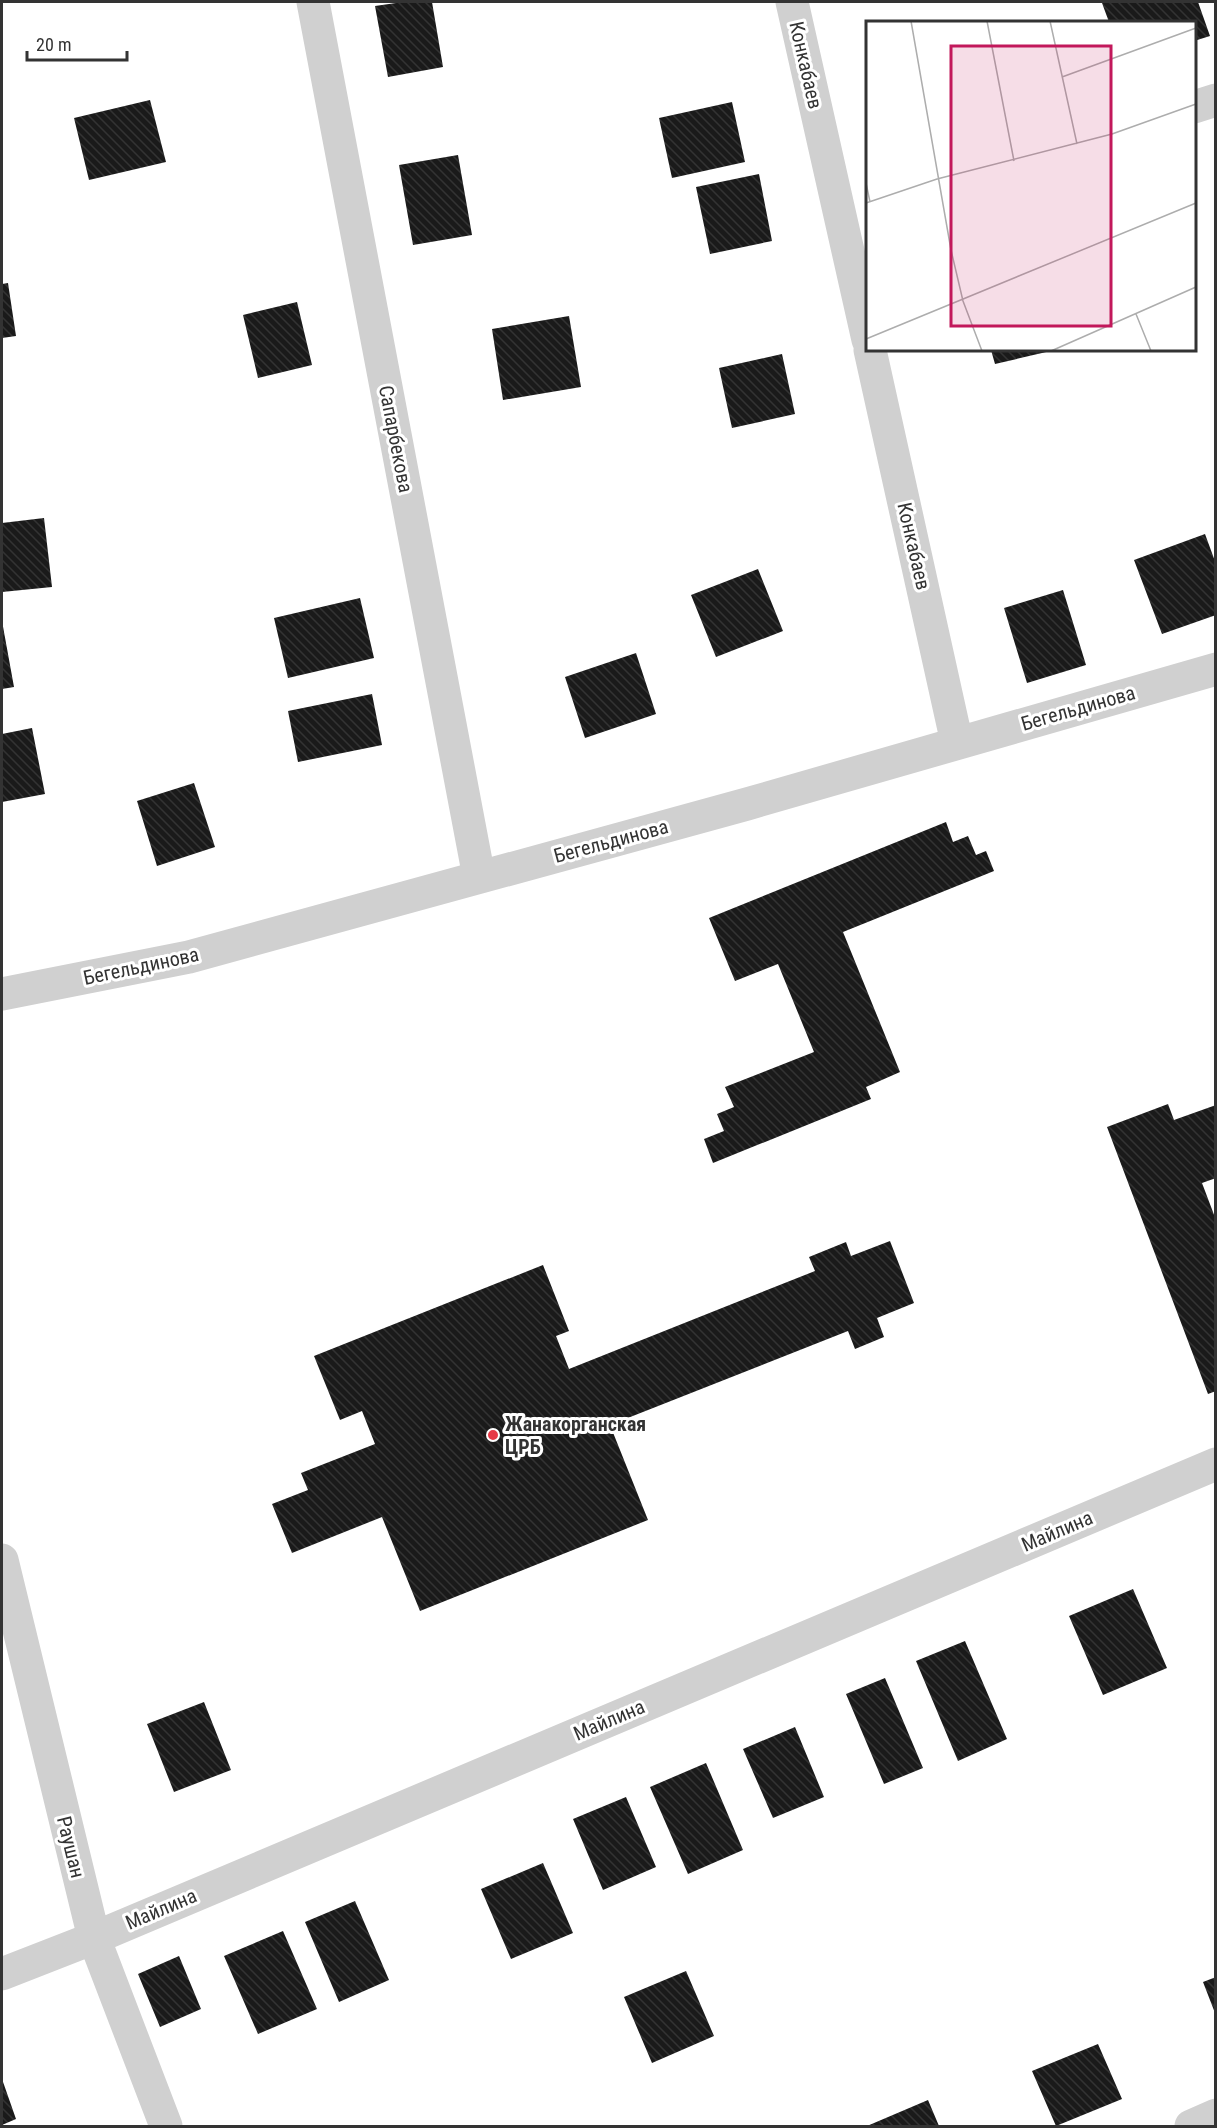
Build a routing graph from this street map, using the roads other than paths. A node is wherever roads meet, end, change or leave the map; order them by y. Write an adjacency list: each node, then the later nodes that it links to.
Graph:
1 (313, 2): 10 (street, Сапарбекова)
2 (792, 2): 5 (street, Конкабаев)
3 (1215, 100): 4 (street)
4 (1196, 106)
5 (856, 231): 6 (street, Конкабаев)
6 (866, 330)
7 (870, 351): 9 (street, Конкабаев)
8 (1215, 669): 9 (street, Бегельдинова)
9 (957, 743): 10 (street, Бегельдинова)
10 (479, 877): 11 (street, Бегельдинова)
11 (2, 994)
12 (1215, 1464): 14 (street, Майлина)
13 (2, 1560): 14 (street, Раушан)
14 (94, 1938): 15 (street, Майлина); 17 (street, Раушан)
15 (2, 1974)
16 (1215, 2115): 18 (street)
17 (166, 2127)
18 (1191, 2127)

